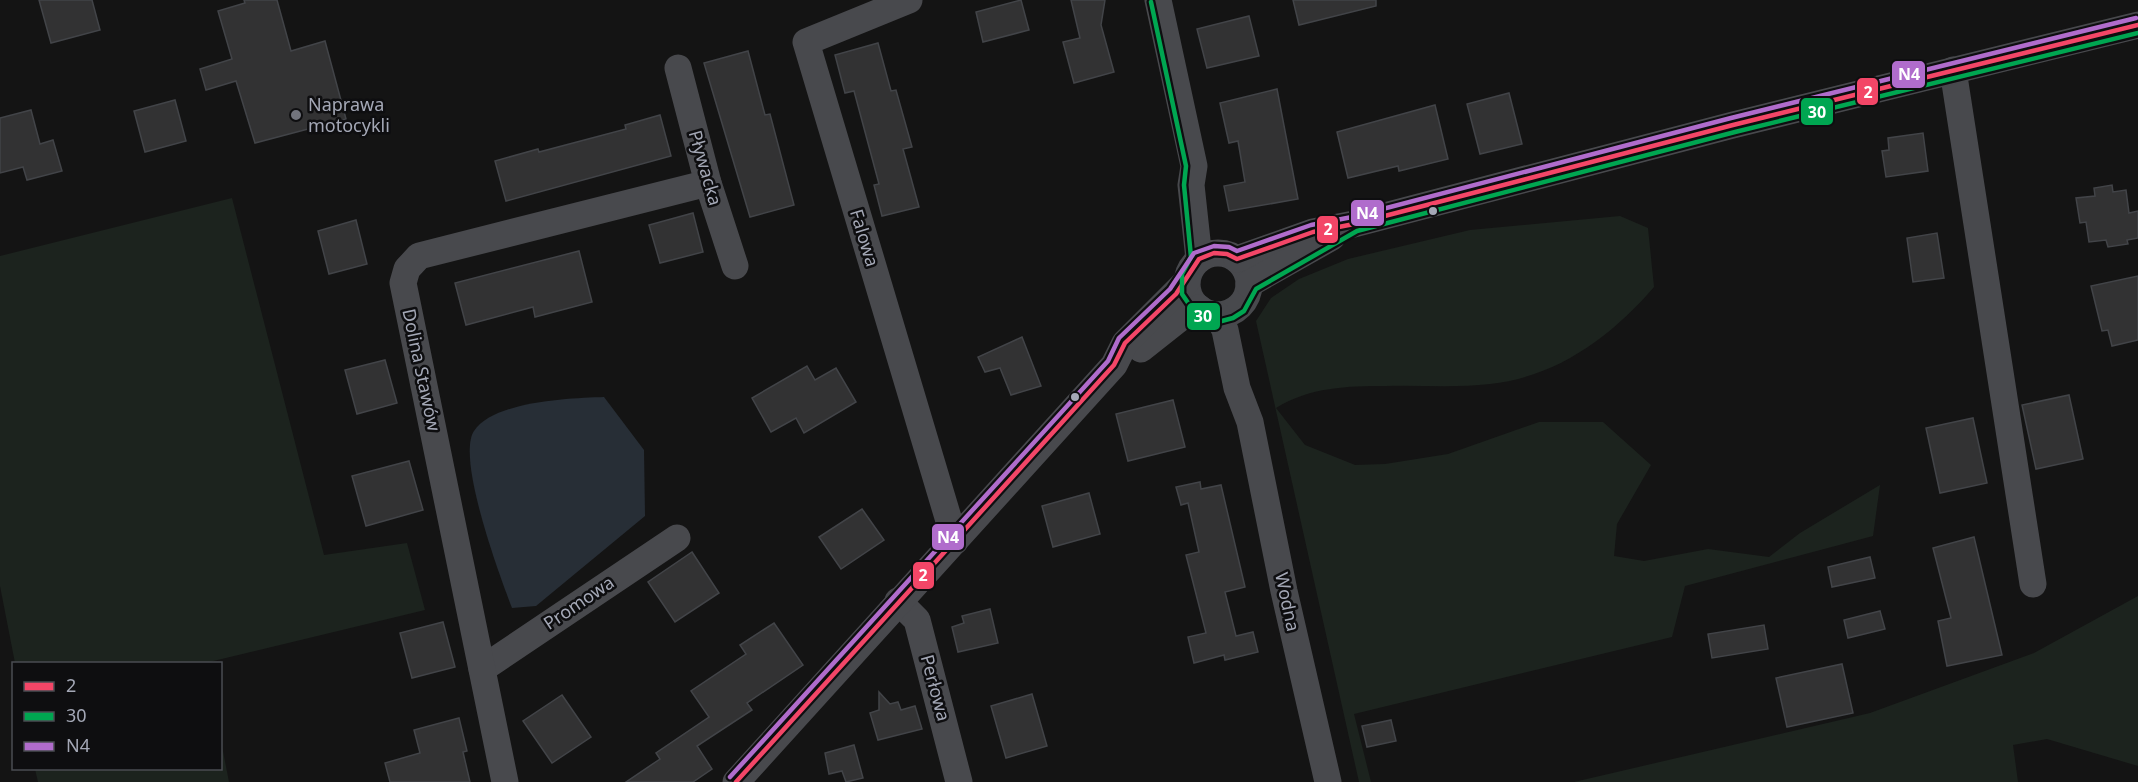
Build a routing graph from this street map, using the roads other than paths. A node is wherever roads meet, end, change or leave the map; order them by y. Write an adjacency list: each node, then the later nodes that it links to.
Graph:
1 (909, 0): 13 (street, Falowa)
2 (1158, 0): 8 (street)
3 (2138, 25): 5 (street)
4 (678, 68): 6 (street, Pływacka)
5 (1953, 70): 7 (street); 14 (street)
6 (708, 183): 9 (street, Pływacka); 16 (street, Dolina Stawów)
7 (1354, 224): 8 (street); 10 (street)
8 (1211, 263): 10 (street); 10 (street); 11 (street)
9 (735, 266)
10 (1226, 303): 11 (street); 20 (street, Wodna)
11 (1114, 365): 13 (street)
12 (677, 538): 16 (street, Promowa)
13 (955, 541): 15 (street)
14 (2033, 584)
15 (898, 601): 18 (street); 19 (street, Perłowa)
16 (482, 669): 17 (street, Dolina Stawów)
17 (505, 782)
18 (736, 782)
19 (959, 782)
20 (1328, 782)

